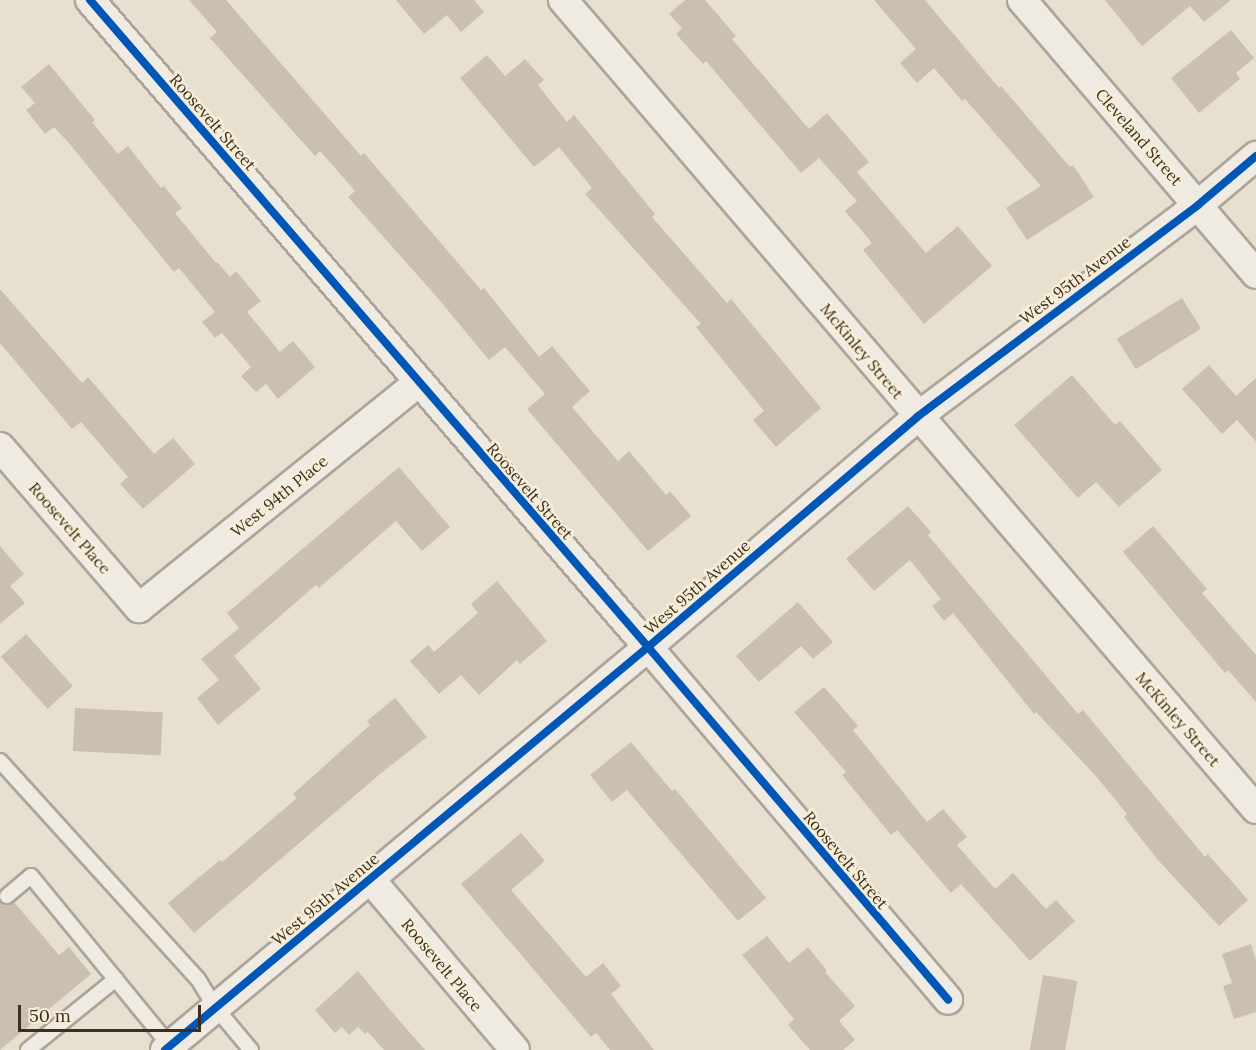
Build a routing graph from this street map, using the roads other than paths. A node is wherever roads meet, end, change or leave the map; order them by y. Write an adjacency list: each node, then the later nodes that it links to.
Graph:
1 (90, 0): 7 (street, Roosevelt Street)
2 (563, 0): 8 (street, McKinley Street)
3 (1022, 0): 5 (street, Cleveland Street)
4 (1256, 156): 5 (street, West 95th Avenue)
5 (1198, 205): 6 (street, Cleveland Street); 8 (street, West 95th Avenue)
6 (1256, 274)
7 (418, 383): 10 (street, West 94th Place); 11 (street, Roosevelt Street)
8 (917, 417): 11 (street, West 95th Avenue); 13 (street, McKinley Street)
9 (0, 447): 10 (street, Roosevelt Place)
10 (139, 608)
11 (648, 647): 14 (street, West 95th Avenue); 17 (street, Roosevelt Street)
12 (0, 761): 18 (lane)
13 (1256, 809)
14 (370, 879): 18 (street, West 95th Avenue); 22 (street, Roosevelt Place)
15 (7, 896): 16 (lane)
16 (116, 979): 19 (lane); 20 (lane)
17 (948, 1000)
18 (215, 1007): 19 (street, West 95th Avenue); 21 (lane)
19 (168, 1048)
20 (28, 1050)
21 (251, 1050)
22 (515, 1050)

